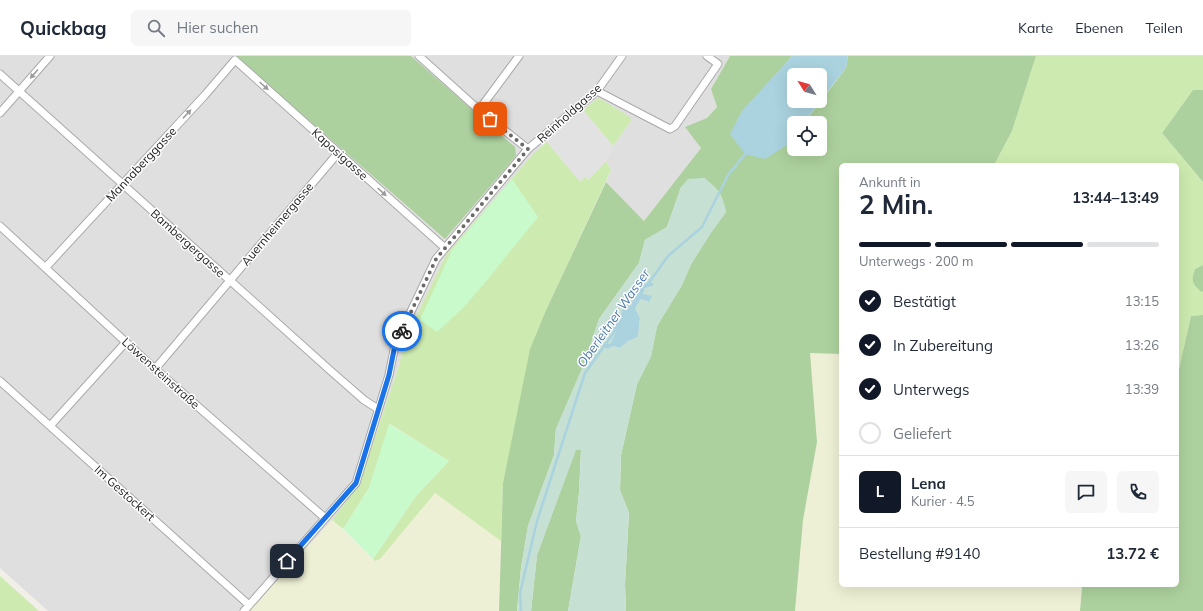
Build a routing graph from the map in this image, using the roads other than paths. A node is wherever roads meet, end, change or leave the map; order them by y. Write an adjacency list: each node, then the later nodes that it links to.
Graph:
1 (50, 56): 8 (street, one-way to 8)
2 (419, 56): 10 (street)
3 (519, 56): 10 (street)
4 (622, 56): 9 (street, Reinholdgasse)
5 (707, 56): 9 (street)
6 (235, 60): 13 (street, Kaposigasse, one-way to 13); 14 (street, Mannaberggasse, one-way to 6)
7 (0, 74): 8 (street, Bambergergasse)
8 (19, 91): 11 (street); 14 (street, Bambergergasse)
9 (598, 91): 12 (street, Reinholdgasse)
10 (479, 110): 12 (street)
11 (0, 113)
12 (528, 149): 16 (street, Reinholdgasse)
13 (338, 152): 16 (street, Kaposigasse, one-way to 16); 18 (street, Auernheimergasse)
14 (122, 184): 17 (street, Mannaberggasse); 18 (street, Bambergergasse)
15 (0, 226): 17 (street, Löwensteinstraße)
16 (445, 248): 22 (street, Reinholdgasse)
17 (46, 267): 19 (street, Löwensteinstraße)
18 (229, 280): 20 (street, Auernheimergasse); 22 (street, Bambergergasse)
19 (126, 342): 20 (street, Löwensteinstraße); 23 (street)
20 (155, 369): 24 (street, Löwensteinstraße)
21 (0, 381): 23 (street, Im Gestockert)
22 (378, 409): 24 (street, Reinholdgasse)
23 (50, 426): 25 (street, Im Gestockert)
24 (325, 518): 25 (street, Reinholdgasse)
25 (249, 605): 26 (street, Reinholdgasse)
26 (244, 611)

